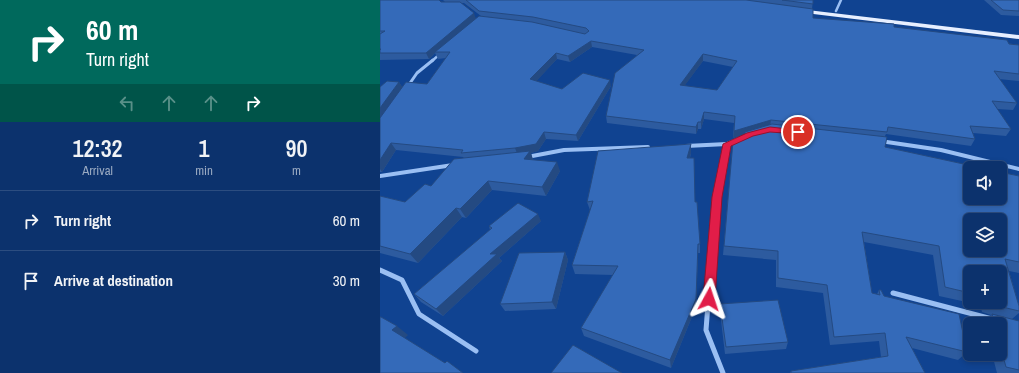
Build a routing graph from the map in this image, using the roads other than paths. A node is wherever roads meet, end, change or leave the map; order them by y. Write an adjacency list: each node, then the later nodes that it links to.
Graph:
1 (840, 0): 2 (street)
2 (836, 11): 3 (main road); 4 (main road)
3 (1019, 33)
4 (1019, 37)
5 (444, 50): 6 (street)
6 (405, 90)
7 (757, 133): 9 (street)
8 (871, 140): 14 (street)
9 (727, 144): 10 (street); 20 (street)
10 (680, 146)
11 (657, 147): 12 (street)
12 (525, 157)
13 (459, 164): 15 (street)
14 (1019, 169)
15 (380, 176)
16 (380, 270): 19 (street)
17 (893, 293): 18 (street)
18 (985, 317)
19 (476, 351)
20 (724, 373)

